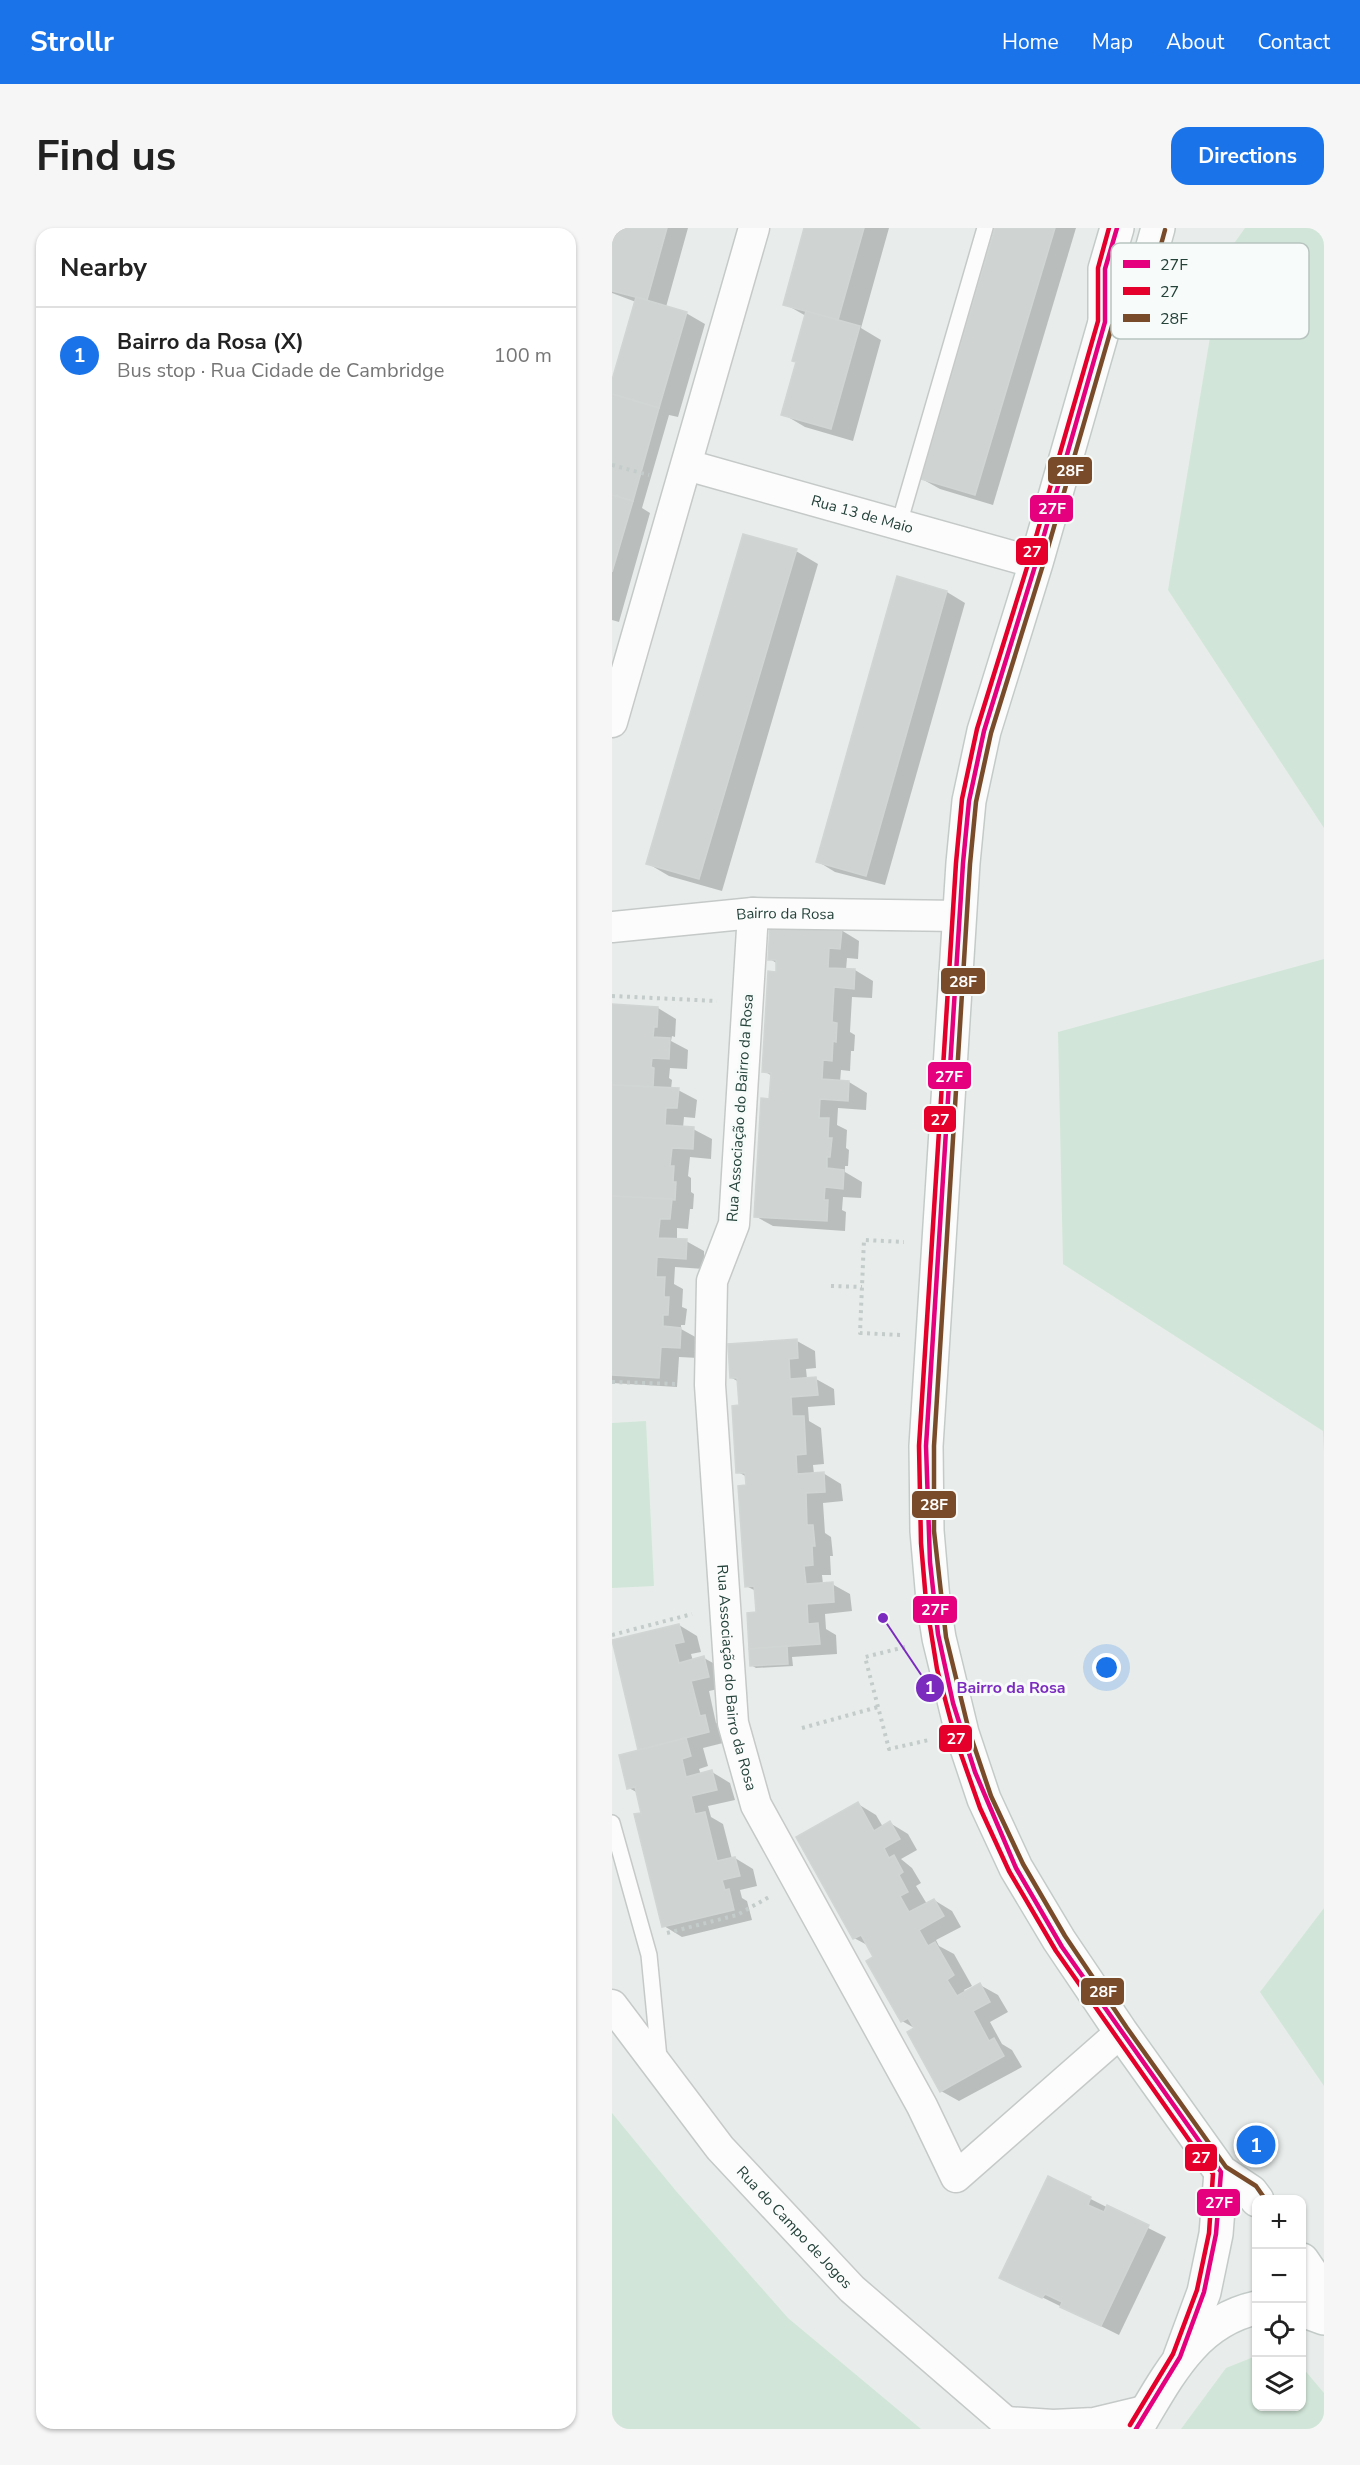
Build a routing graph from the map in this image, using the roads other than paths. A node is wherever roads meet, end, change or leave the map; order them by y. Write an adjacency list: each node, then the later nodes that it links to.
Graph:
1 (754, 228): 10 (street)
2 (985, 228): 11 (lane)
3 (1117, 228): 5 (street)
4 (1158, 228): 6 (street)
5 (1112, 243)
6 (1154, 243)
7 (1111, 248): 9 (street)
8 (1111, 315): 9 (street)
9 (1105, 322): 12 (street)
10 (687, 465): 11 (street, Rua 13 de Maio); 13 (street)
11 (899, 525): 12 (street, Rua 13 de Maio)
12 (1036, 563): 15 (street)
13 (612, 722)
14 (753, 913): 15 (street, Bairro da Rosa); 16 (street, Bairro da Rosa); 19 (street, Rua Associação do Bairro da Rosa)
15 (960, 916): 19 (street)
16 (612, 927)
17 (612, 1823): 20 (lane)
18 (612, 2006): 20 (street, Rua do Campo de Jogos)
19 (1121, 2032): 21 (street)
20 (660, 2071): 30 (street, Rua do Campo de Jogos)
21 (1221, 2172): 22 (street); 28 (street)
22 (1254, 2195)
23 (1306, 2266): 24 (street)
24 (1324, 2292)
25 (1252, 2310): 28 (street)
26 (1306, 2311): 27 (street)
27 (1324, 2318)
28 (1180, 2357): 29 (street)
29 (1142, 2419): 30 (street)
30 (1008, 2426)

